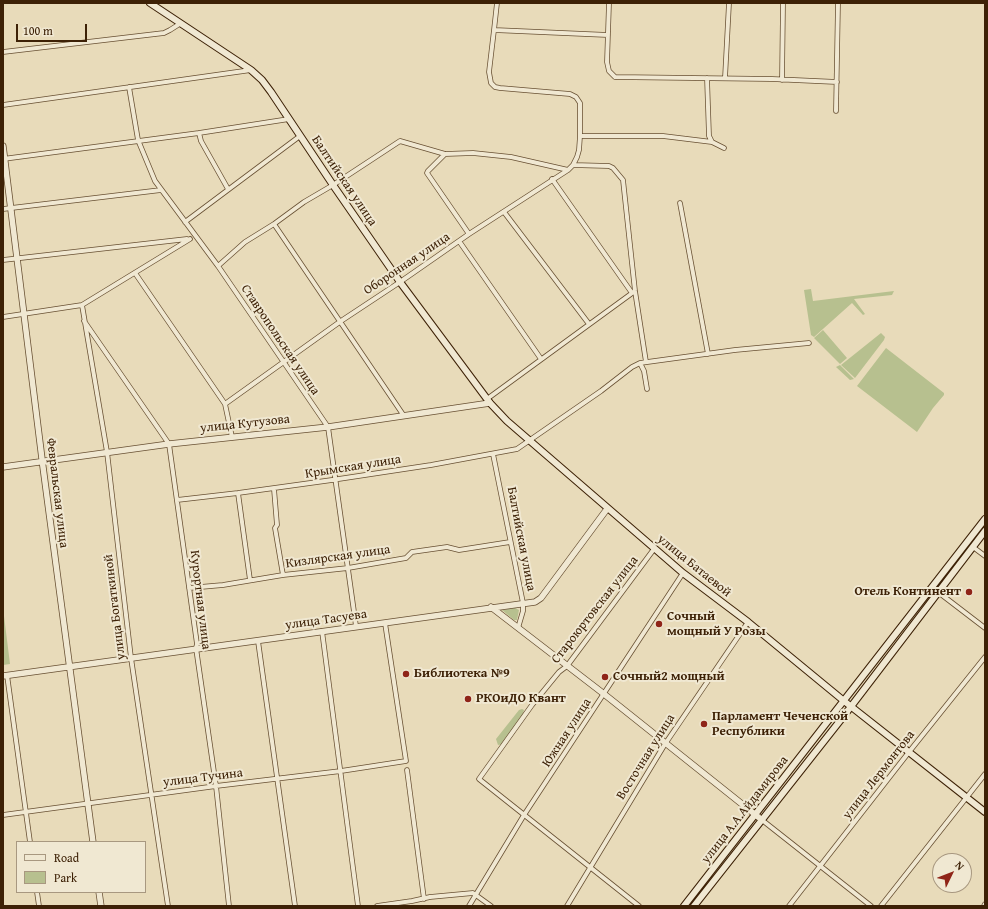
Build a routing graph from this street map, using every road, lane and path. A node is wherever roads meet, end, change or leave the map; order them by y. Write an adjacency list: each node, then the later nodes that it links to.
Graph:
1 (150, 3): 7 (main road, Балтийская улица)
2 (497, 3): 8 (street)
3 (609, 3): 9 (street)
4 (729, 3): 13 (street)
5 (783, 3): 14 (street)
6 (838, 3): 15 (street)
7 (180, 23): 10 (street); 11 (main road, Балтийская улица)
8 (494, 30): 9 (street); 22 (street, Оборонная улица)
9 (608, 35): 12 (street)
10 (3, 52)
11 (251, 70): 16 (street); 19 (main road, Балтийская улица)
12 (707, 78): 13 (street); 24 (street)
13 (725, 78): 14 (street)
14 (782, 80): 15 (street)
15 (837, 82): 18 (street)
16 (129, 87): 17 (street); 23 (street, Ставропольская улица)
17 (3, 105)
18 (836, 111)
19 (289, 118): 20 (street); 21 (main road, Балтийская улица)
20 (199, 133): 23 (street); 34 (street)
21 (300, 136): 32 (main road, Балтийская улица); 34 (street)
22 (580, 136): 24 (street); 29 (street, Оборонная улица)
23 (138, 140): 28 (street); 33 (street, Ставропольская улица)
24 (712, 142): 26 (street)
25 (3, 146): 28 (street, Февральская улица)
26 (724, 148)
27 (445, 154): 30 (street); 32 (street); 41 (street)
28 (4, 159): 36 (street, Февральская улица)
29 (573, 164): 30 (street, Оборонная улица); 50 (street)
30 (568, 170): 31 (street, Оборонная улица)
31 (552, 179): 38 (street, Оборонная улица); 50 (street)
32 (333, 185): 40 (street); 49 (main road, Балтийская улица)
33 (161, 190): 36 (street); 39 (street, Ставропольская улица)
34 (228, 190): 39 (street)
35 (680, 203): 58 (street)
36 (10, 208): 37 (street); 45 (street, Февральская улица)
37 (3, 209)
38 (504, 212): 41 (street, Оборонная улица); 56 (street)
39 (185, 222): 42 (street, Ставропольская улица)
40 (274, 224): 47 (street); 55 (street)
41 (469, 234): 44 (street, Оборонная улица)
42 (196, 237): 43 (street); 47 (street, Ставропольская улица)
43 (190, 239): 45 (street); 48 (street)
44 (459, 241): 49 (street, Оборонная улица); 59 (street)
45 (17, 258): 46 (street); 52 (street, Февральская улица)
46 (3, 260)
47 (218, 266): 60 (street, Ставропольская улица)
48 (135, 273): 51 (street); 65 (street)
49 (400, 282): 55 (street, Оборонная улица); 64 (main road, Балтийская улица)
50 (634, 292): 56 (street); 61 (street)
51 (82, 306): 52 (street); 54 (street, улица Богаткиной)
52 (24, 315): 53 (street); 73 (street, Февральская улица)
53 (3, 317)
54 (84, 321): 70 (street, Курортная улица); 71 (street, улица Богаткиной)
55 (341, 321): 60 (street, Оборонная улица); 66 (street)
56 (589, 324): 59 (street)
57 (809, 343): 58 (street)
58 (708, 354): 61 (street)
59 (541, 359): 64 (street)
60 (284, 362): 65 (street, Оборонная улица); 67 (street, Ставропольская улица)
61 (646, 362): 62 (street)
62 (640, 363): 63 (street); 69 (street, Крымская улица)
63 (647, 389)
64 (488, 401): 66 (street, улица Кутузова); 69 (main road, улица Батаевой)
65 (224, 404): 68 (street)
66 (404, 416): 67 (street, улица Кутузова)
67 (328, 427): 68 (street, улица Кутузова); 75 (street, Ставропольская улица)
68 (232, 437): 70 (street, улица Кутузова)
69 (528, 440): 72 (street, Крымская улица); 79 (main road, улица Батаевой)
70 (169, 444): 71 (street, улица Кутузова); 78 (street, Курортная улица)
71 (107, 452): 73 (street, улица Кутузова); 103 (street, улица Богаткиной)
72 (493, 454): 75 (street, Крымская улица); 82 (street, Балтийская улица)
73 (42, 461): 74 (street, улица Кутузова); 104 (street, Февральская улица)
74 (3, 467)
75 (336, 479): 76 (street, Крымская улица); 86 (street, Ставропольская улица)
76 (274, 489): 77 (street, Крымская улица); 88 (street)
77 (238, 494): 78 (street, Крымская улица); 89 (street)
78 (176, 500): 90 (street, Курортная улица)
79 (607, 509): 84 (main road, улица Батаевой); 92 (street, улица Тасуева)
80 (985, 519): 108 (main road, улица А.А.Айдамирова)
81 (985, 531): 83 (main road, улица А.А.Айдамирова)
82 (510, 542): 86 (street, Кизлярская улица); 92 (street, Балтийская улица)
83 (973, 547): 85 (street); 91 (main road, улица А.А.Айдамирова)
84 (654, 549): 87 (main road, улица Батаевой); 105 (street, Староюртовская улица)
85 (985, 556)
86 (348, 568): 88 (street, Кизлярская улица); 96 (street, Ставропольская улица)
87 (683, 573): 94 (main road, улица Батаевой); 107 (street, Южная улица)
88 (283, 575): 89 (street, Кизлярская улица)
89 (250, 580): 90 (street, Кизлярская улица)
90 (189, 588): 101 (street, Курортная улица)
91 (938, 592): 98 (street); 109 (main road, улица А.А.Айдамирова)
92 (523, 603): 93 (street, улица Тасуева); 97 (street, Балтийская улица)
93 (491, 607): 95 (street, улица Тасуева); 97 (street)
94 (748, 622): 108 (main road, улица Батаевой); 110 (street, Восточная улица)
95 (385, 623): 96 (street, улица Тасуева); 113 (street, улица Тучина)
96 (356, 626): 99 (street, улица Тасуева)
97 (518, 628): 105 (street)
98 (985, 628)
99 (322, 631): 100 (street, улица Тасуева); 113 (street)
100 (258, 641): 101 (street, улица Тасуева); 115 (street)
101 (196, 648): 103 (street, улица Тасуева); 116 (street, Курортная улица)
102 (985, 657): 111 (street, улица Лермонтова)
103 (131, 658): 104 (street, улица Тасуева); 117 (street, улица Богаткиной)
104 (70, 666): 106 (street, улица Тасуева); 119 (street, Февральская улица)
105 (567, 666): 107 (street); 122 (street, Староюртовская улица)
106 (5, 675): 120 (street)
107 (604, 694): 110 (street); 122 (street, Южная улица)
108 (844, 701): 109 (main road, улица Батаевой); 123 (main road, улица А.А.Айдамирова)
109 (850, 706): 111 (main road, улица Батаевой); 125 (main road, улица А.А.Айдамирова)
110 (666, 744): 123 (street); 128 (street, Восточная улица)
111 (909, 752): 118 (main road, улица Батаевой); 129 (street, улица Лермонтова)
112 (407, 770): 133 (street)
113 (341, 771): 115 (street, улица Тучина); 139 (street)
114 (985, 774): 118 (street)
115 (278, 779): 116 (street, улица Тучина); 138 (street)
116 (216, 786): 117 (street, улица Тучина); 137 (street, Курортная улица)
117 (152, 795): 119 (street, улица Тучина); 136 (street, улица Богаткиной)
118 (966, 798): 121 (main road, улица Батаевой); 149 (street)
119 (88, 803): 120 (street, улица Тучина); 127 (street, Февральская улица)
120 (26, 812): 124 (street, улица Тучина); 126 (street)
121 (985, 812)
122 (524, 815): 128 (street); 132 (street, Южная улица)
123 (755, 815): 125 (street); 145 (main road, улица А.А.Айдамирова)
124 (3, 816)
125 (762, 820): 129 (street); 146 (main road, улица А.А.Айдамирова)
126 (30, 841)
127 (93, 841)
128 (590, 866): 143 (street, Восточная улица); 144 (street)
129 (820, 866): 147 (street, улица Лермонтова); 148 (street)
130 (37, 893): 134 (street)
131 (99, 893): 135 (street)
132 (476, 895): 133 (street); 141 (street, Южная улица); 142 (street)
133 (424, 899): 140 (street)
134 (39, 906)
135 (101, 906)
136 (168, 906)
137 (229, 906)
138 (295, 906)
139 (358, 906)
140 (377, 906)
141 (469, 906)
142 (491, 906)
143 (566, 906)
144 (639, 906)
145 (684, 906)
146 (694, 906)
147 (789, 906)
148 (871, 906)
149 (881, 906)

